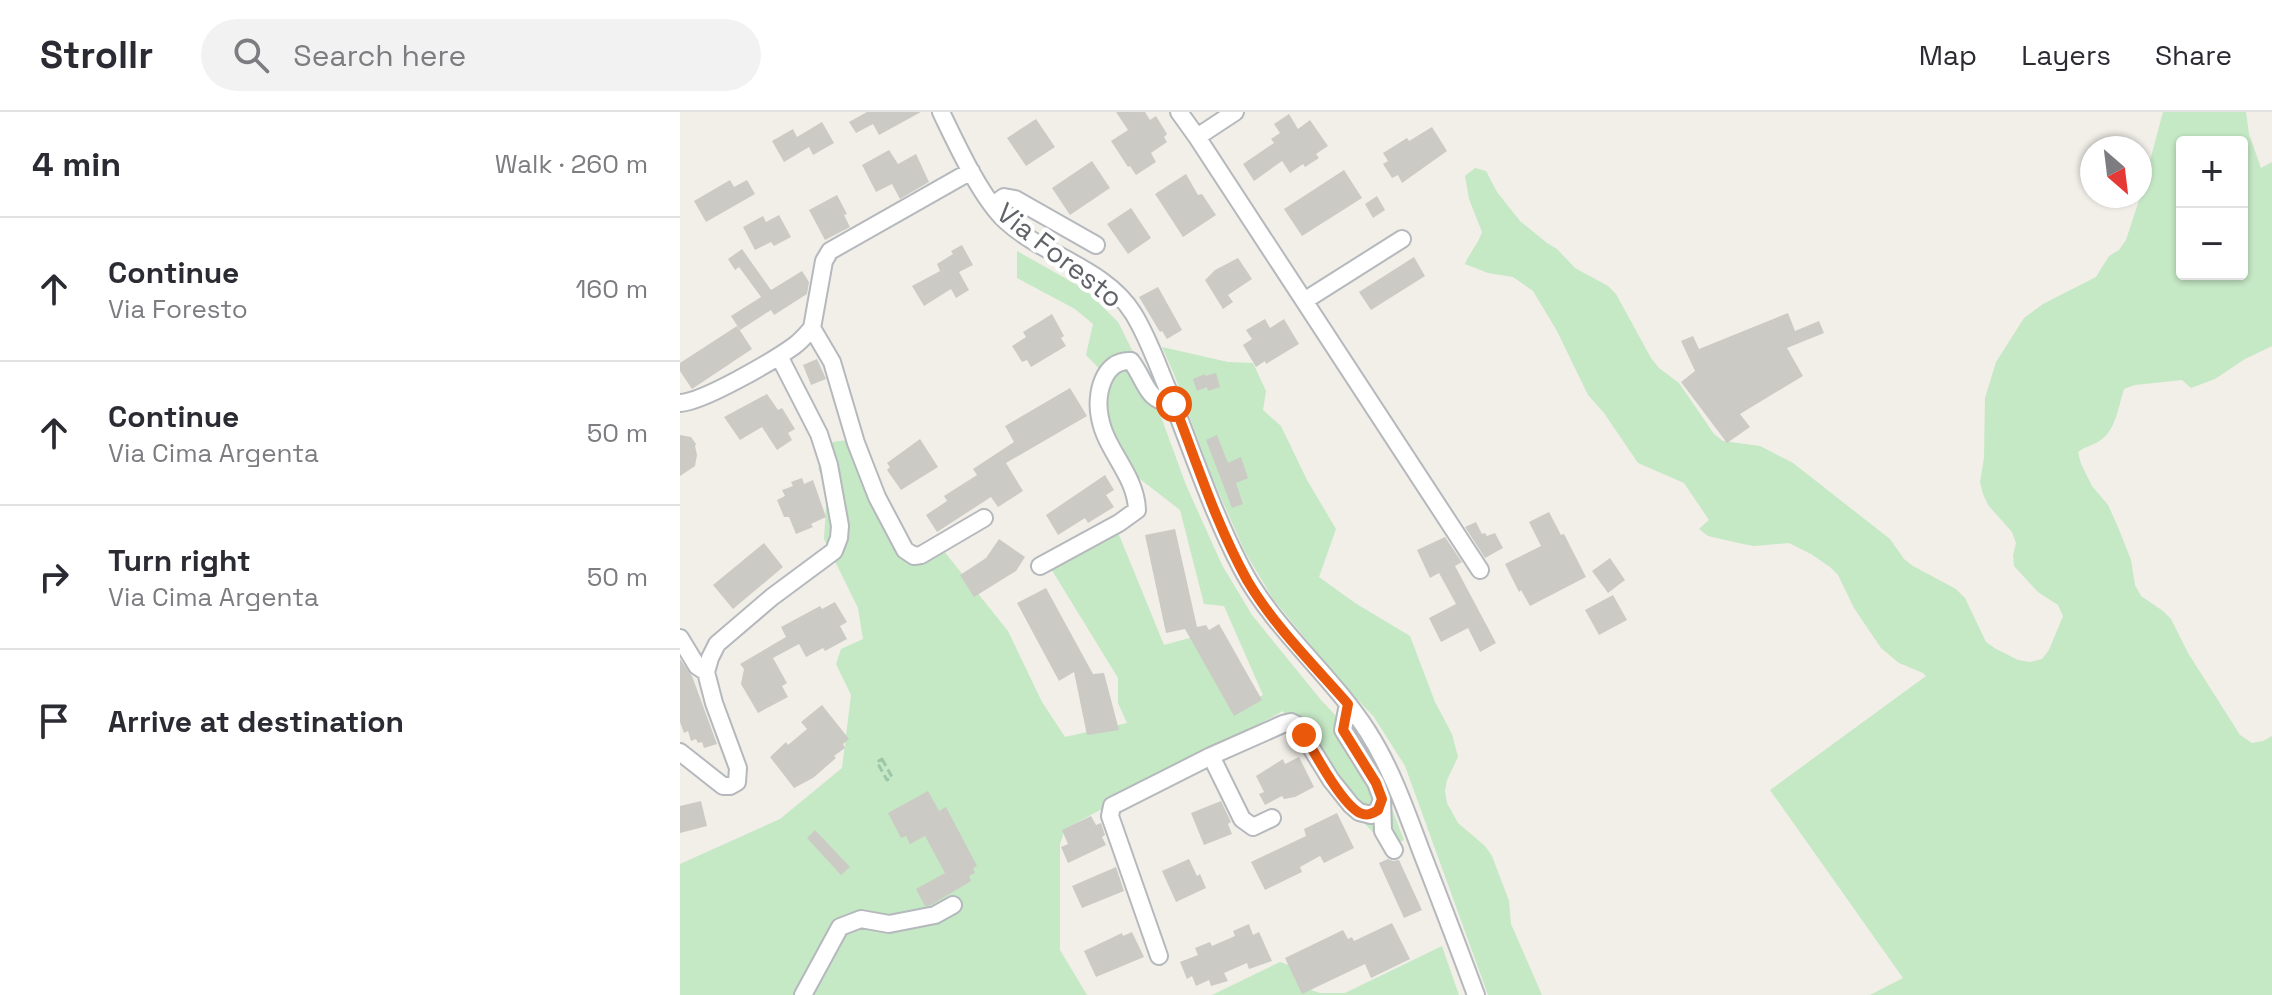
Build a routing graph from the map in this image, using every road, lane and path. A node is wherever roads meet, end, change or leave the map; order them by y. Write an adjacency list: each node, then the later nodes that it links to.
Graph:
1 (941, 112): 5 (street, Via Foresto)
2 (1179, 112): 4 (street)
3 (1235, 112): 4 (street)
4 (1197, 137): 9 (street)
5 (971, 171): 6 (street, Via Foresto); 10 (street)
6 (993, 205): 8 (street); 13 (street, Via Foresto)
7 (1402, 239): 9 (street)
8 (1096, 245)
9 (1304, 301): 16 (street)
10 (812, 328): 11 (street); 14 (street)
11 (779, 356): 12 (street); 18 (street)
12 (680, 403)
13 (1174, 404): 15 (street); 20 (street, Via Foresto)
14 (984, 518)
15 (1040, 566)
16 (1480, 570)
17 (682, 641): 18 (street); 19 (street)
18 (717, 644): 19 (street)
19 (706, 672): 21 (street)
20 (1348, 704): 24 (street); 30 (street, Via Foresto)
21 (680, 752)
22 (1211, 756): 24 (street); 25 (street); 28 (street)
23 (887, 780): 23 (path)
24 (1382, 799): 26 (street)
25 (1272, 818)
26 (1394, 850)
27 (953, 905): 29 (street)
28 (1159, 956)
29 (803, 995)
30 (1476, 995)

